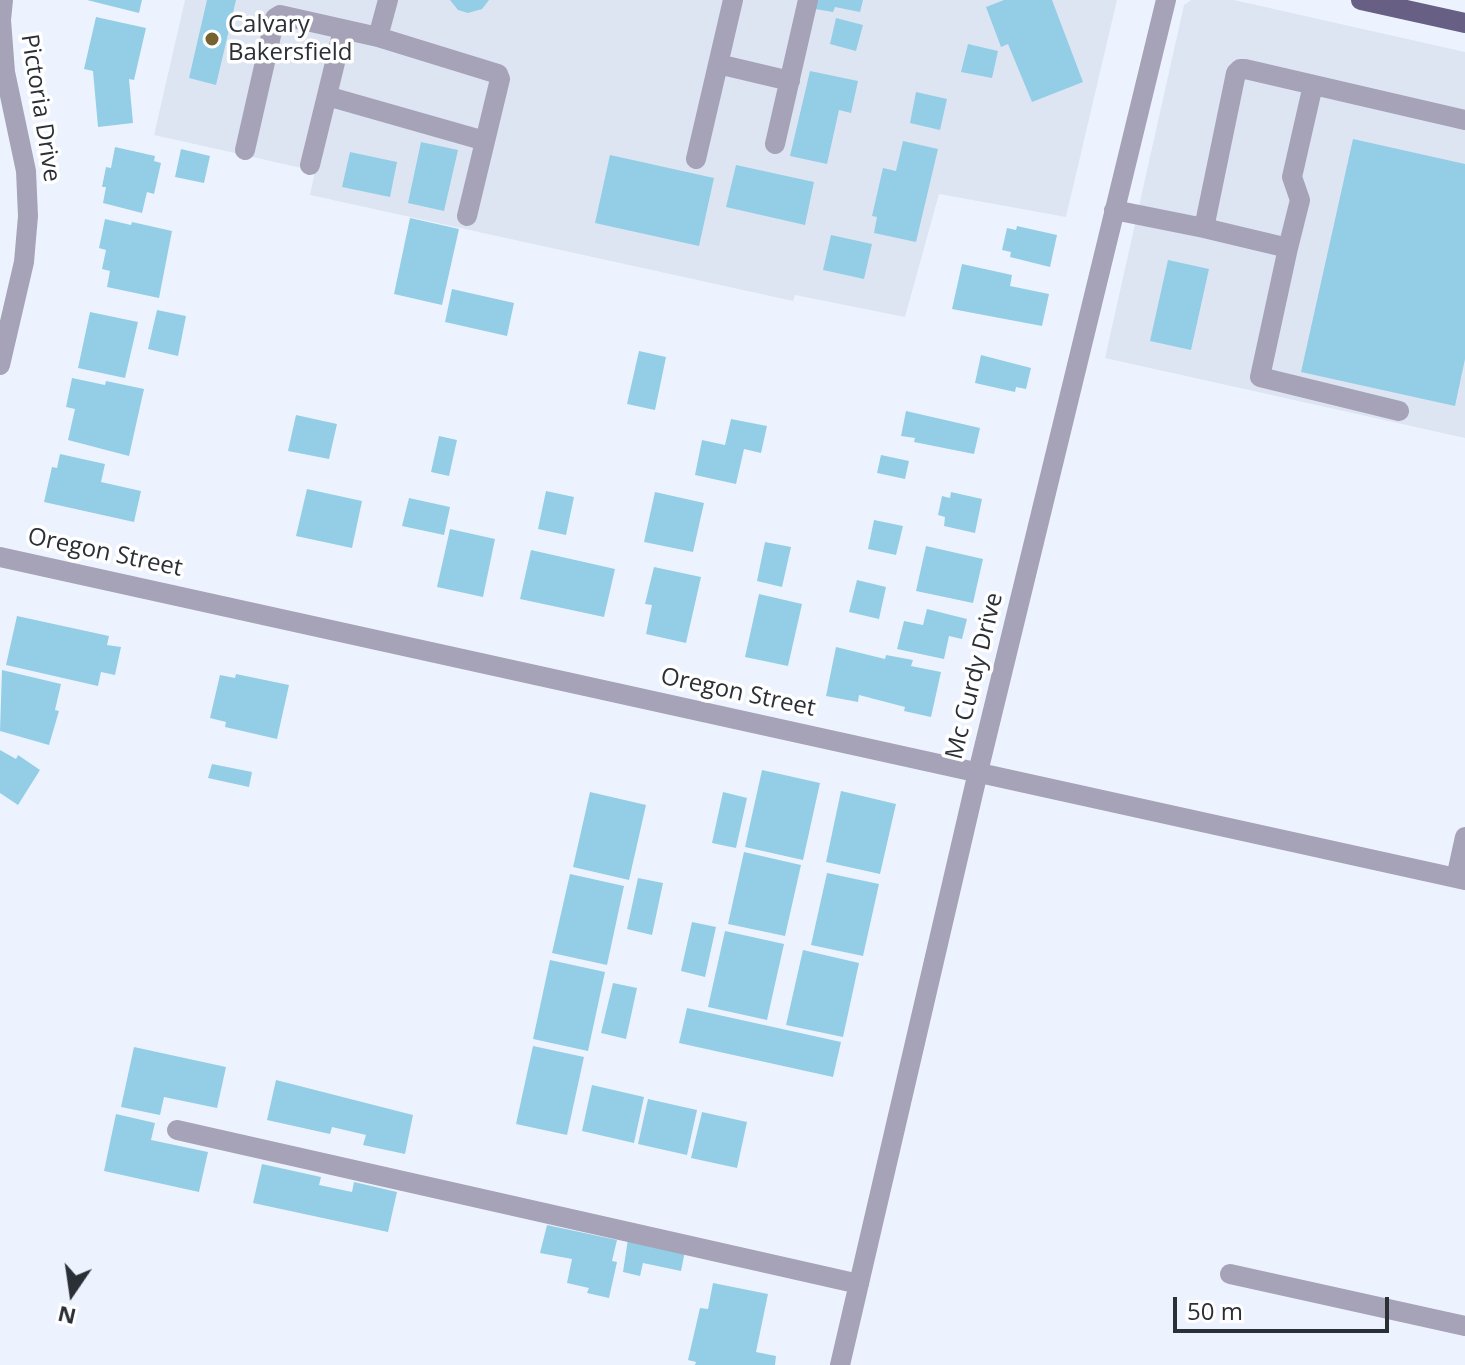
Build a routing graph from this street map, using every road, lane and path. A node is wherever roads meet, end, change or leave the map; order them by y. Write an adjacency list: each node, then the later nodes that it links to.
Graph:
1 (3, 0): 25 (street, Pictoria Drive)
2 (388, 0): 10 (street)
3 (733, 0): 11 (street)
4 (808, 0): 12 (street)
5 (1166, 0): 21 (street, Mc Curdy Drive)
6 (1361, 0): 8 (main road)
7 (304, 10): 9 (street); 18 (street)
8 (1465, 23)
9 (343, 30): 10 (street); 14 (street)
10 (378, 37): 16 (street)
11 (718, 64): 12 (street); 19 (street)
12 (790, 81): 17 (street)
13 (1313, 85): 15 (street); 23 (street); 24 (street)
14 (327, 96): 16 (street); 20 (street)
15 (1465, 120)
16 (485, 141): 22 (street)
17 (775, 144)
18 (245, 150)
19 (696, 159)
20 (310, 165)
21 (1114, 210): 23 (street); 28 (street, Mc Curdy Drive)
22 (467, 216)
23 (1204, 228): 24 (street)
24 (1288, 248): 26 (street)
25 (0, 365)
26 (1399, 411)
27 (0, 557): 28 (street, Oregon Street)
28 (978, 772): 30 (street, Oregon Street); 33 (street, Mc Curdy Drive)
29 (1465, 837): 30 (street)
30 (1461, 879)
31 (177, 1130): 33 (street)
32 (1230, 1274): 34 (street)
33 (859, 1284): 35 (street, Mc Curdy Drive)
34 (1465, 1326)
35 (840, 1365)

